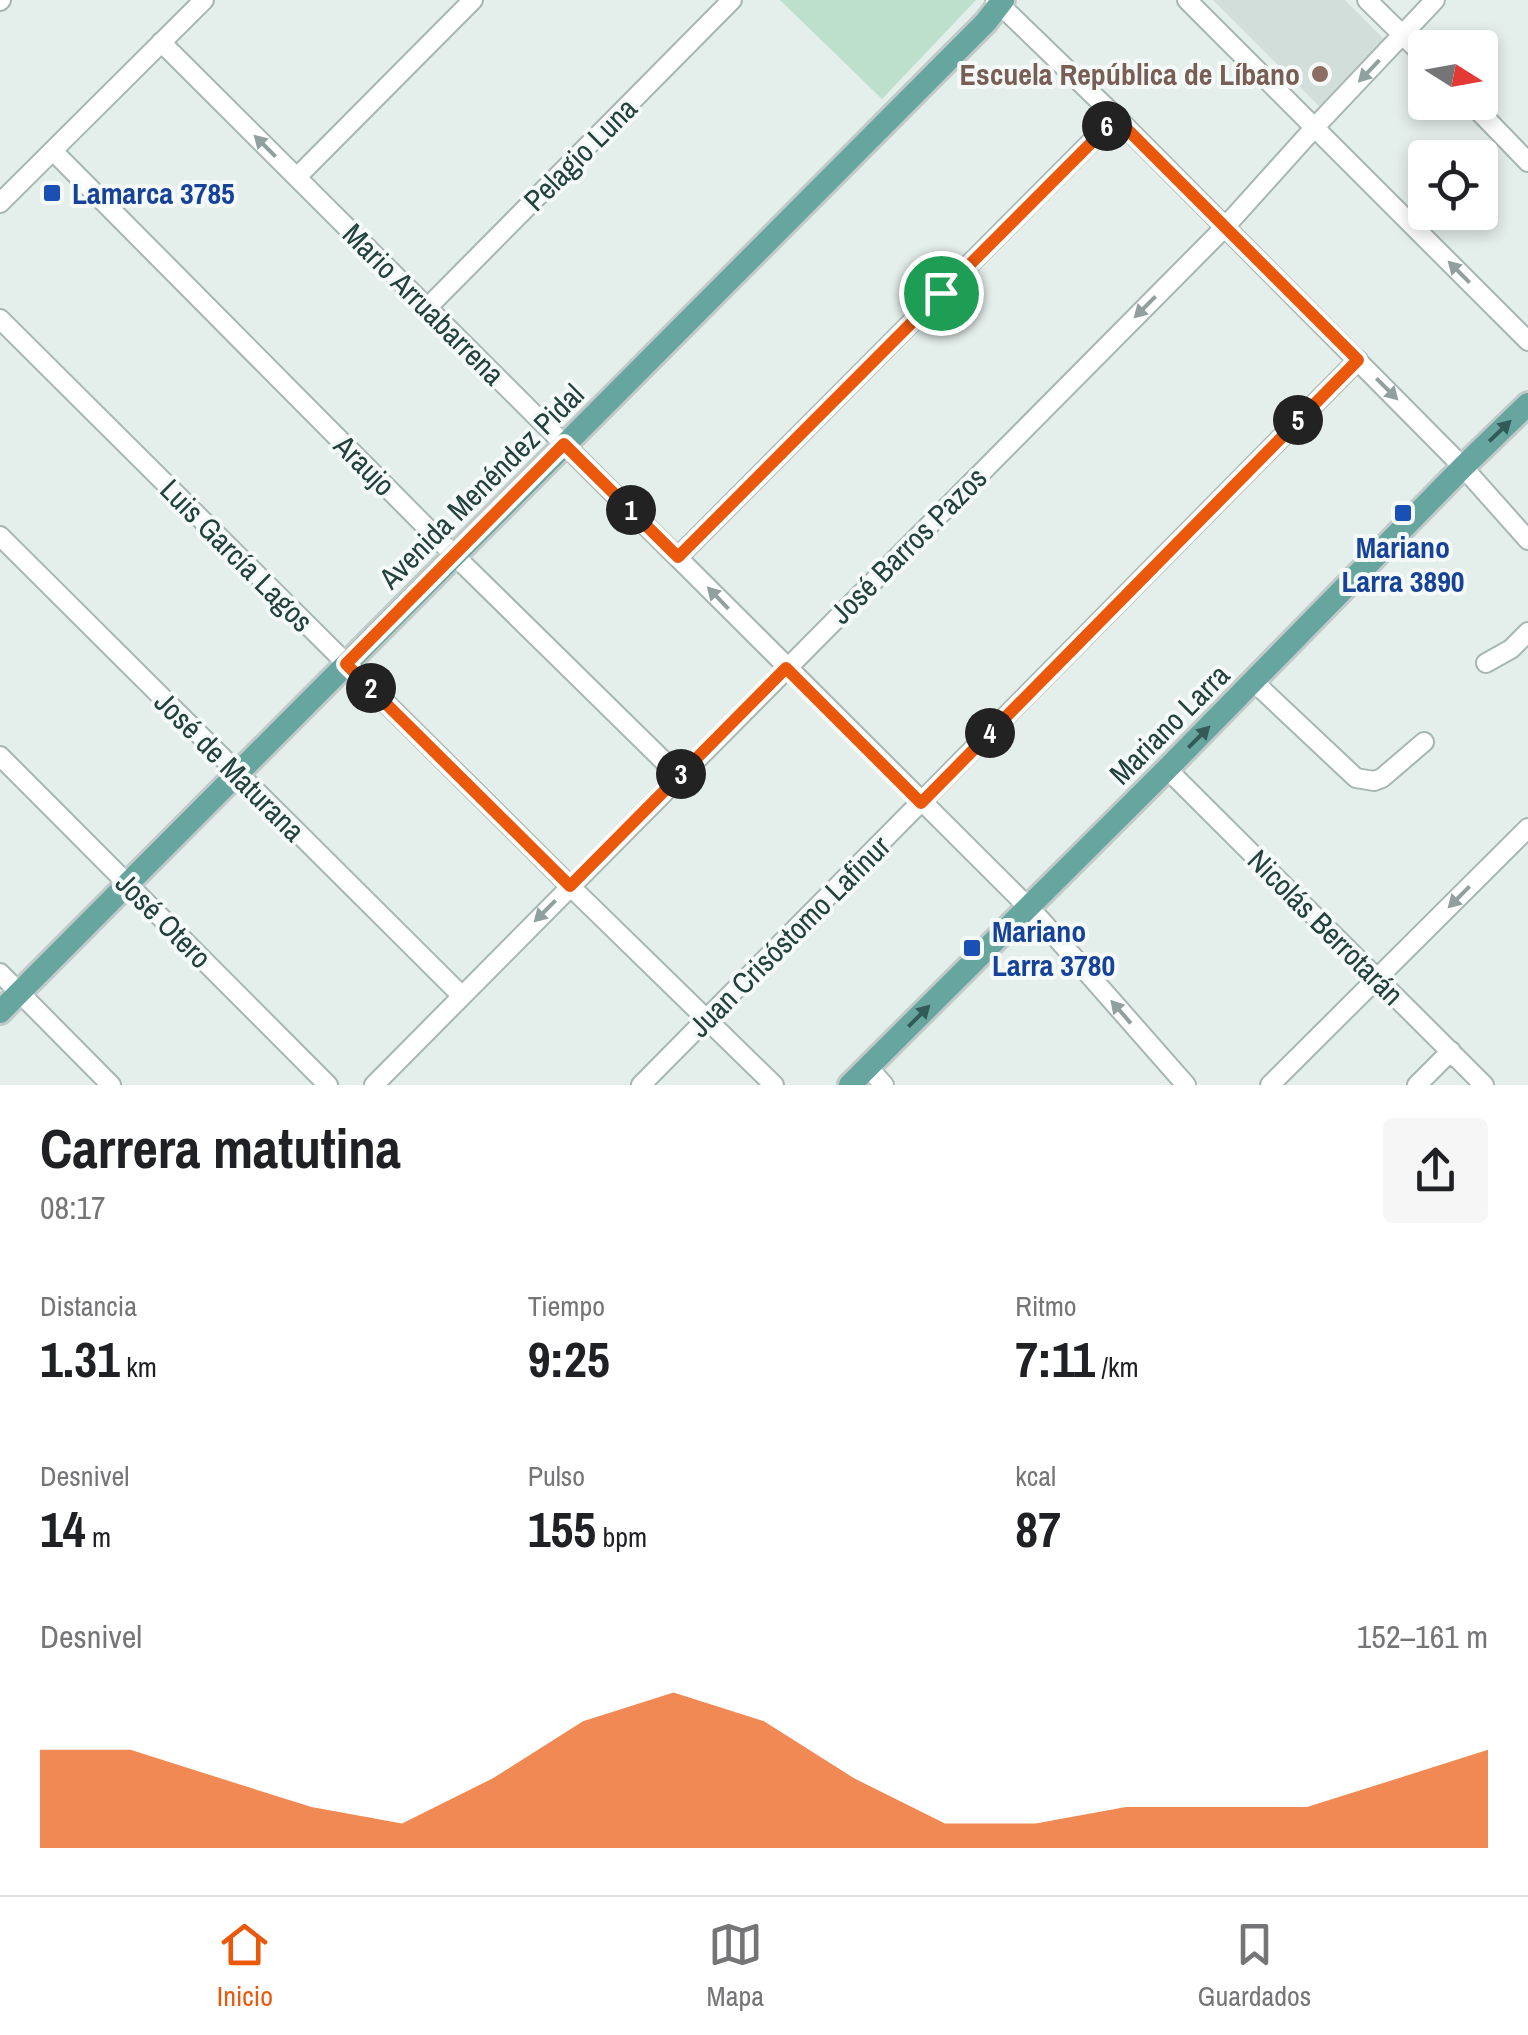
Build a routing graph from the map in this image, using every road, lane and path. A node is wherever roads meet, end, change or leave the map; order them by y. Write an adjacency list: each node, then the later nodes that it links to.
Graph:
1 (204, 0): 10 (street)
2 (472, 0): 16 (street)
3 (732, 0): 19 (street, Pelagio Luna)
4 (1188, 0): 13 (street)
5 (1367, 0): 8 (street)
6 (1435, 0): 8 (street, José Barros Pazos)
7 (999, 2): 11 (street); 24 (main road, Avenida Menéndez Pidal)
8 (1403, 35): 9 (street); 13 (street, José Barros Pazos, one-way to 13)
9 (1408, 40)
10 (161, 42): 14 (street); 16 (street, Mario Arruabarrena, one-way to 10)
11 (1116, 118): 18 (street); 29 (street)
12 (1487, 120): 15 (street)
13 (1315, 128): 18 (street, José Barros Pazos); 21 (street, one-way to 13)
14 (53, 151): 17 (street); 28 (street, Araujo)
15 (1528, 162)
16 (297, 177): 19 (street, Mario Arruabarrena)
17 (0, 203)
18 (1225, 227): 22 (street); 33 (street, José Barros Pazos, one-way to 33)
19 (428, 307): 24 (street, Mario Arruabarrena)
20 (0, 319): 32 (street, Luis García Lagos)
21 (1528, 340)
22 (1358, 360): 25 (street, one-way to 25); 40 (street, Juan Crisóstomo Lafinur)
23 (1528, 404): 25 (main road, Mariano Larra, one-way to 23)
24 (564, 444): 28 (main road, Avenida Menéndez Pidal); 29 (street, Mario Arruabarrena)
25 (1463, 467): 27 (street); 34 (main road, Mariano Larra)
26 (0, 536): 38 (street, José de Maturana)
27 (1528, 540)
28 (454, 555): 32 (main road, Avenida Menéndez Pidal); 39 (street, Araujo)
29 (678, 557): 33 (street, Mario Arruabarrena, one-way to 29)
30 (1528, 632): 31 (street)
31 (1486, 663)
32 (346, 664): 38 (main road, Avenida Menéndez Pidal); 43 (street, Luis García Lagos)
33 (786, 668): 39 (street, José Barros Pazos); 40 (street, Mario Arruabarrena)
34 (1254, 682): 35 (street); 37 (main road, Mariano Larra, one-way to 34)
35 (1424, 742)
36 (4, 768): 42 (street, José Otero)
37 (1167, 769): 44 (main road, Mariano Larra); 46 (street, Nicolás Berrotarán)
38 (237, 774): 42 (main road, Avenida Menéndez Pidal); 48 (street, José de Maturana)
39 (679, 776): 43 (street, José Barros Pazos)
40 (921, 803): 44 (street, Mario Arruabarrena); 50 (street, Juan Crisóstomo Lafinur)
41 (1528, 828): 46 (street, one-way to 46)
42 (127, 884): 47 (main road, Avenida Menéndez Pidal); 54 (street, José Otero)
43 (570, 886): 48 (street, José Barros Pazos, one-way to 48); 50 (street, Luis García Lagos)
44 (1027, 906): 52 (main road, Mariano Larra, one-way to 44); 60 (street, Mario Arruabarrena, one-way to 44)
45 (0, 973): 47 (street)
46 (1377, 979): 51 (street, Nicolás Berrotarán); 61 (street)
47 (20, 992): 49 (main road, Avenida Menéndez Pidal); 53 (street)
48 (460, 995): 55 (street, José Barros Pazos)
49 (0, 1012)
50 (707, 1018): 56 (street, Juan Crisóstomo Lafinur); 57 (street, Luis García Lagos)
51 (1450, 1051): 62 (street); 63 (street, Nicolás Berrotarán)
52 (868, 1067): 58 (main road, Mariano Larra); 59 (street)
53 (111, 1085)
54 (328, 1085)
55 (374, 1085)
56 (641, 1085)
57 (774, 1085)
58 (850, 1085)
59 (884, 1085)
60 (1186, 1085)
61 (1270, 1085)
62 (1417, 1085)
63 (1484, 1085)

